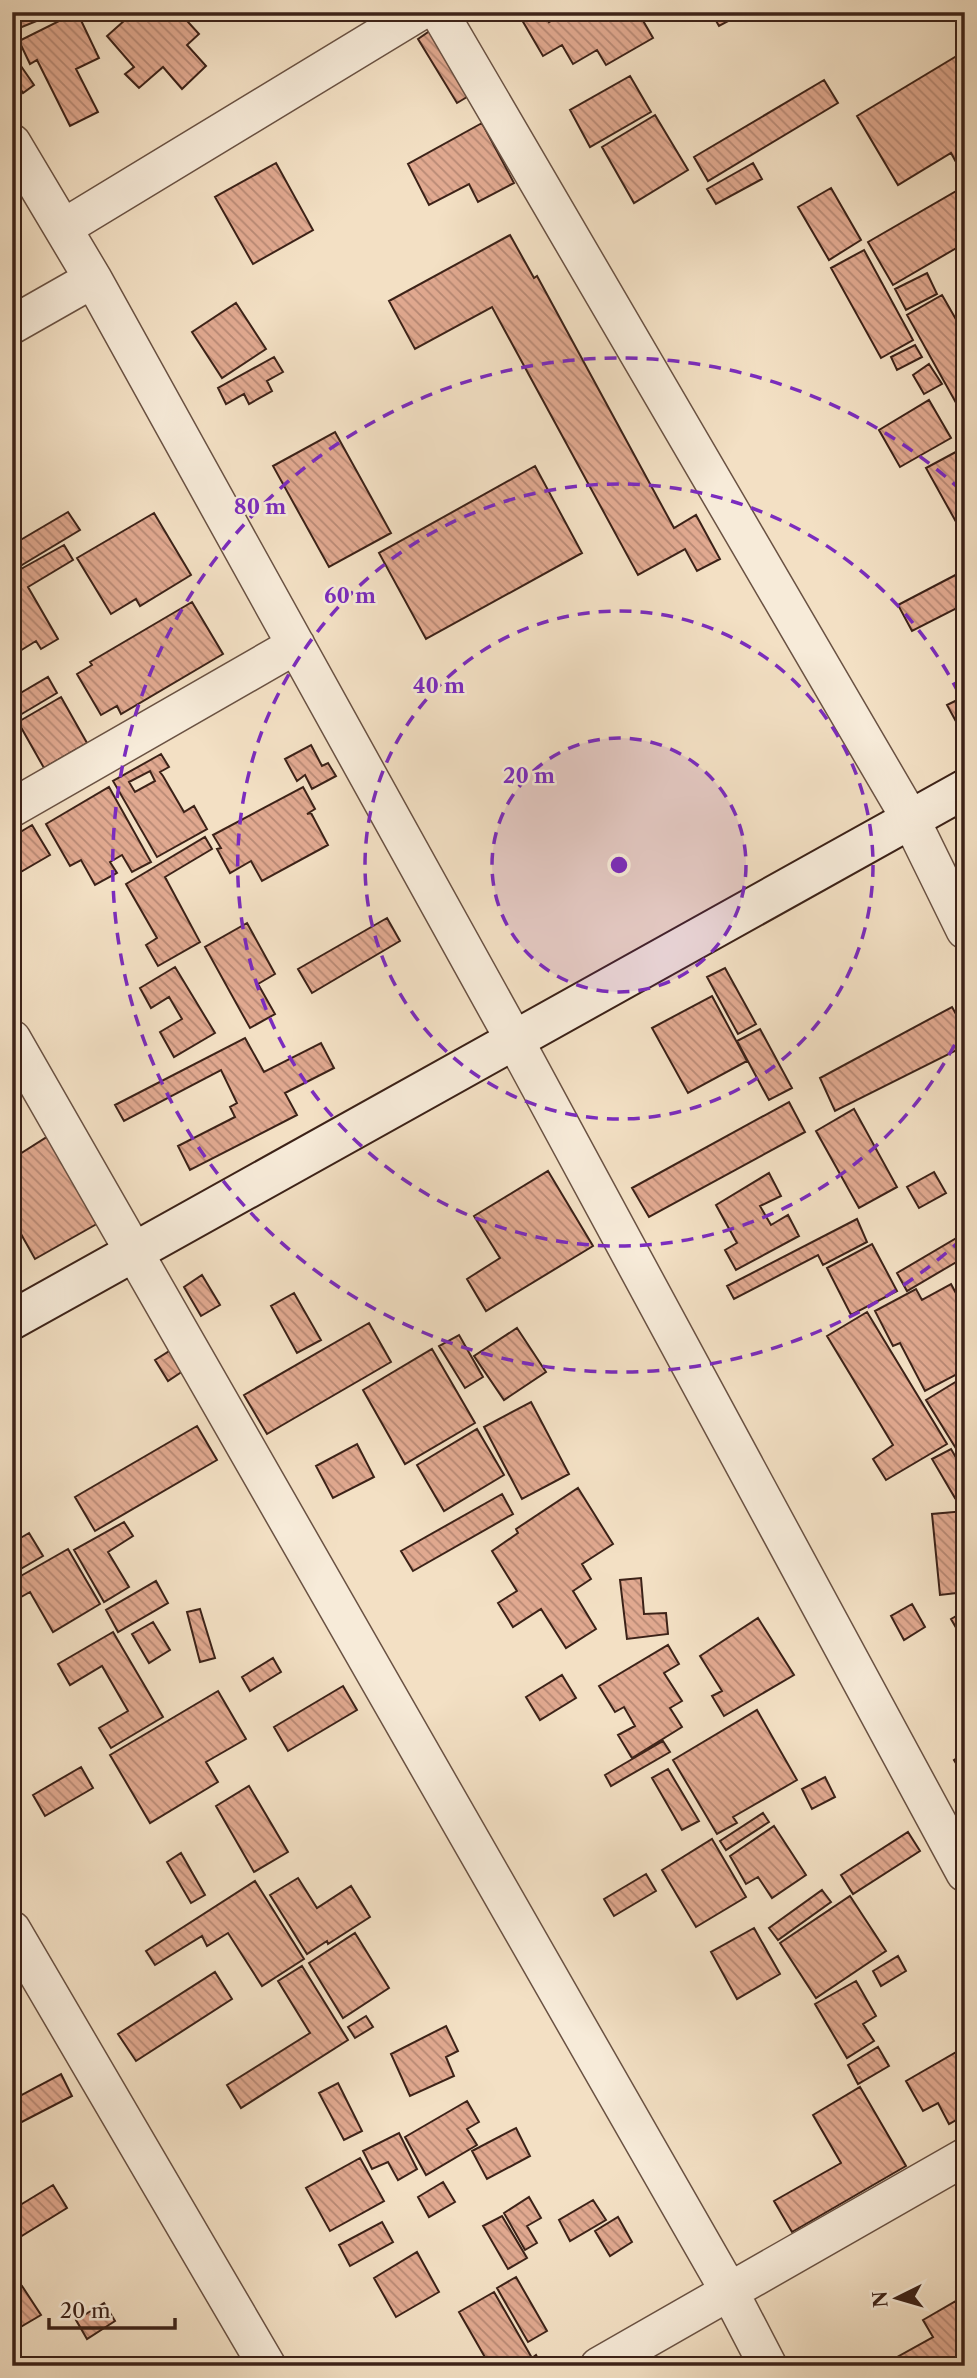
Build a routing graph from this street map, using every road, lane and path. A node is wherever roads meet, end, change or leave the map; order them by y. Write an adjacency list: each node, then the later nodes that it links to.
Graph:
1 (419, 12): 4 (street)
2 (439, 12): 10 (street)
3 (12, 143): 4 (street)
4 (63, 228): 5 (street)
5 (93, 279): 6 (street); 7 (street)
6 (12, 325)
7 (296, 645): 9 (street); 13 (street)
8 (965, 789): 10 (street)
9 (12, 808)
10 (911, 820): 11 (street); 13 (street)
11 (965, 930)
12 (12, 1040): 14 (street)
13 (515, 1041): 14 (street); 16 (street)
14 (133, 1252): 15 (street); 19 (street)
15 (12, 1320)
16 (965, 1873)
17 (12, 1930): 20 (street)
18 (965, 2157): 19 (street)
19 (729, 2291): 21 (street); 22 (street)
20 (267, 2366)
21 (598, 2366)
22 (768, 2366)

